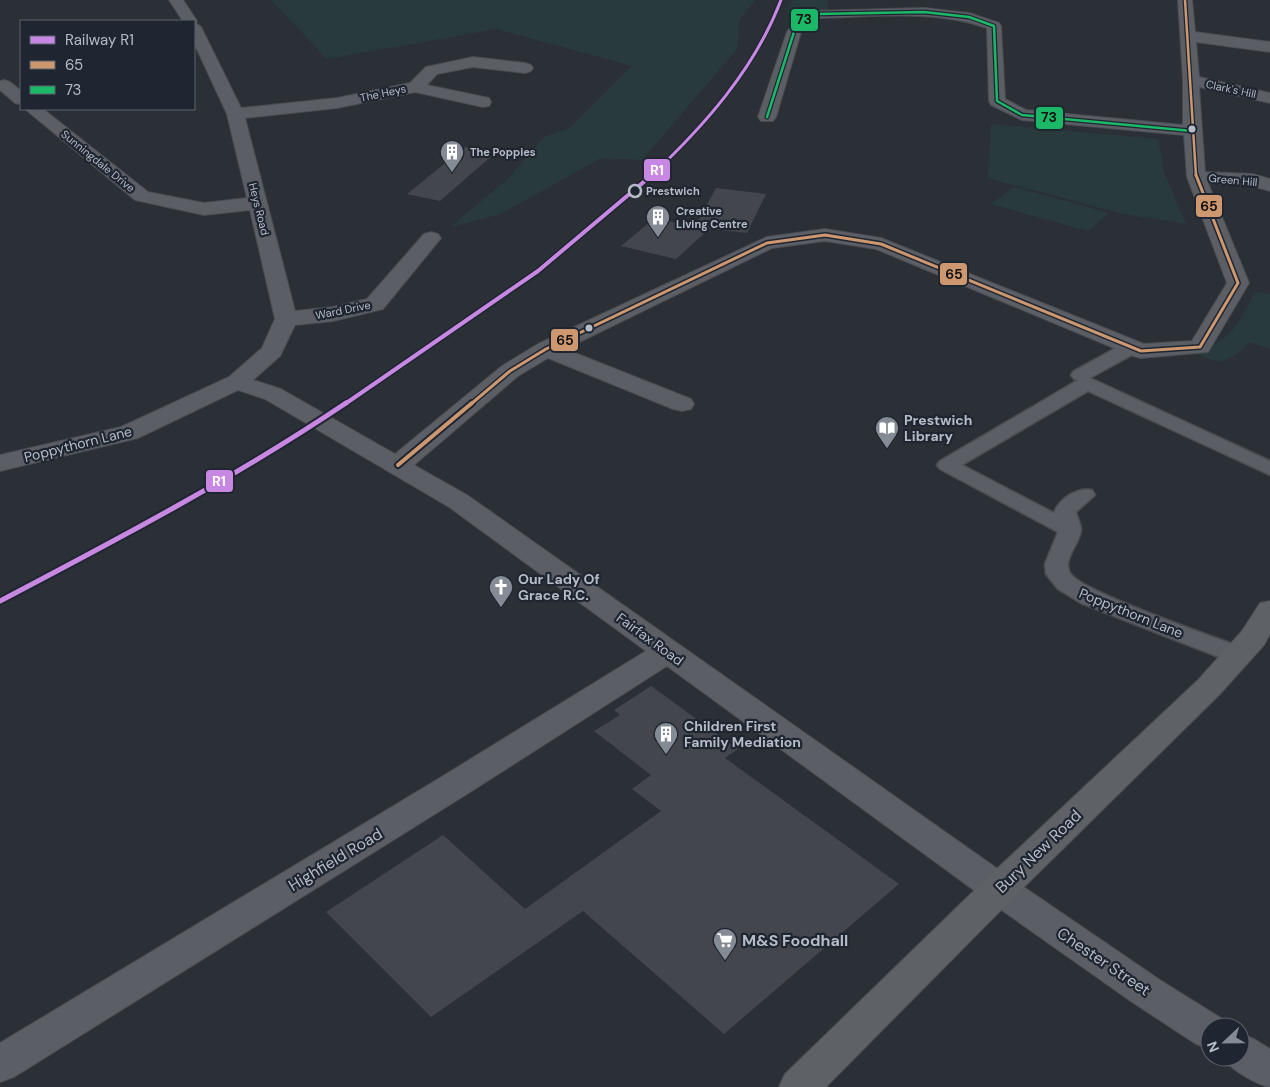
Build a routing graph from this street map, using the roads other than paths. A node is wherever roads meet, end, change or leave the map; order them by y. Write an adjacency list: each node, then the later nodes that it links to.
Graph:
1 (176, 0): 3 (street)
2 (1185, 0): 5 (street)
3 (189, 20)
4 (195, 29): 15 (street, Heys Road)
5 (1188, 36): 6 (street); 8 (street)
6 (1270, 47)
7 (525, 68): 10 (street, The Heys)
8 (1192, 80): 12 (street, Clark's Hill); 17 (street)
9 (4, 85): 11 (street)
10 (415, 87): 13 (street); 15 (street, The Heys)
11 (20, 98)
12 (1270, 98)
13 (483, 102)
14 (34, 110): 21 (street, Sunningdale Drive)
15 (235, 114): 21 (street, Heys Road)
16 (767, 116): 17 (street)
17 (1192, 131): 19 (street)
18 (1270, 169): 20 (street)
19 (1196, 177): 20 (street, Green Hill); 24 (street)
20 (1262, 183)
21 (258, 203): 23 (street, Heys Road)
22 (431, 238): 23 (street, Ward Drive)
23 (286, 319): 27 (street)
24 (1132, 347): 25 (street); 26 (street)
25 (546, 349): 28 (street); 30 (street)
26 (1081, 375)
27 (237, 382): 29 (street, Poppythorn Lane); 30 (street, Fairfax Road)
28 (682, 404)
29 (0, 463)
30 (398, 465): 36 (street, Fairfax Road)
31 (1270, 469): 33 (street)
32 (1084, 496): 33 (street, Poppythorn Lane)
33 (1070, 530): 35 (street, Poppythorn Lane)
34 (1270, 610): 35 (highway, Bury New Road)
35 (1254, 645): 37 (highway, Bury New Road)
36 (668, 651): 37 (street, Fairfax Road); 40 (street, Highfield Road)
37 (999, 888): 38 (street, Chester Street); 42 (highway, Bury New Road)
38 (1200, 1026)
39 (1250, 1057): 41 (street)
40 (0, 1064)
41 (1270, 1070)
42 (798, 1087)

